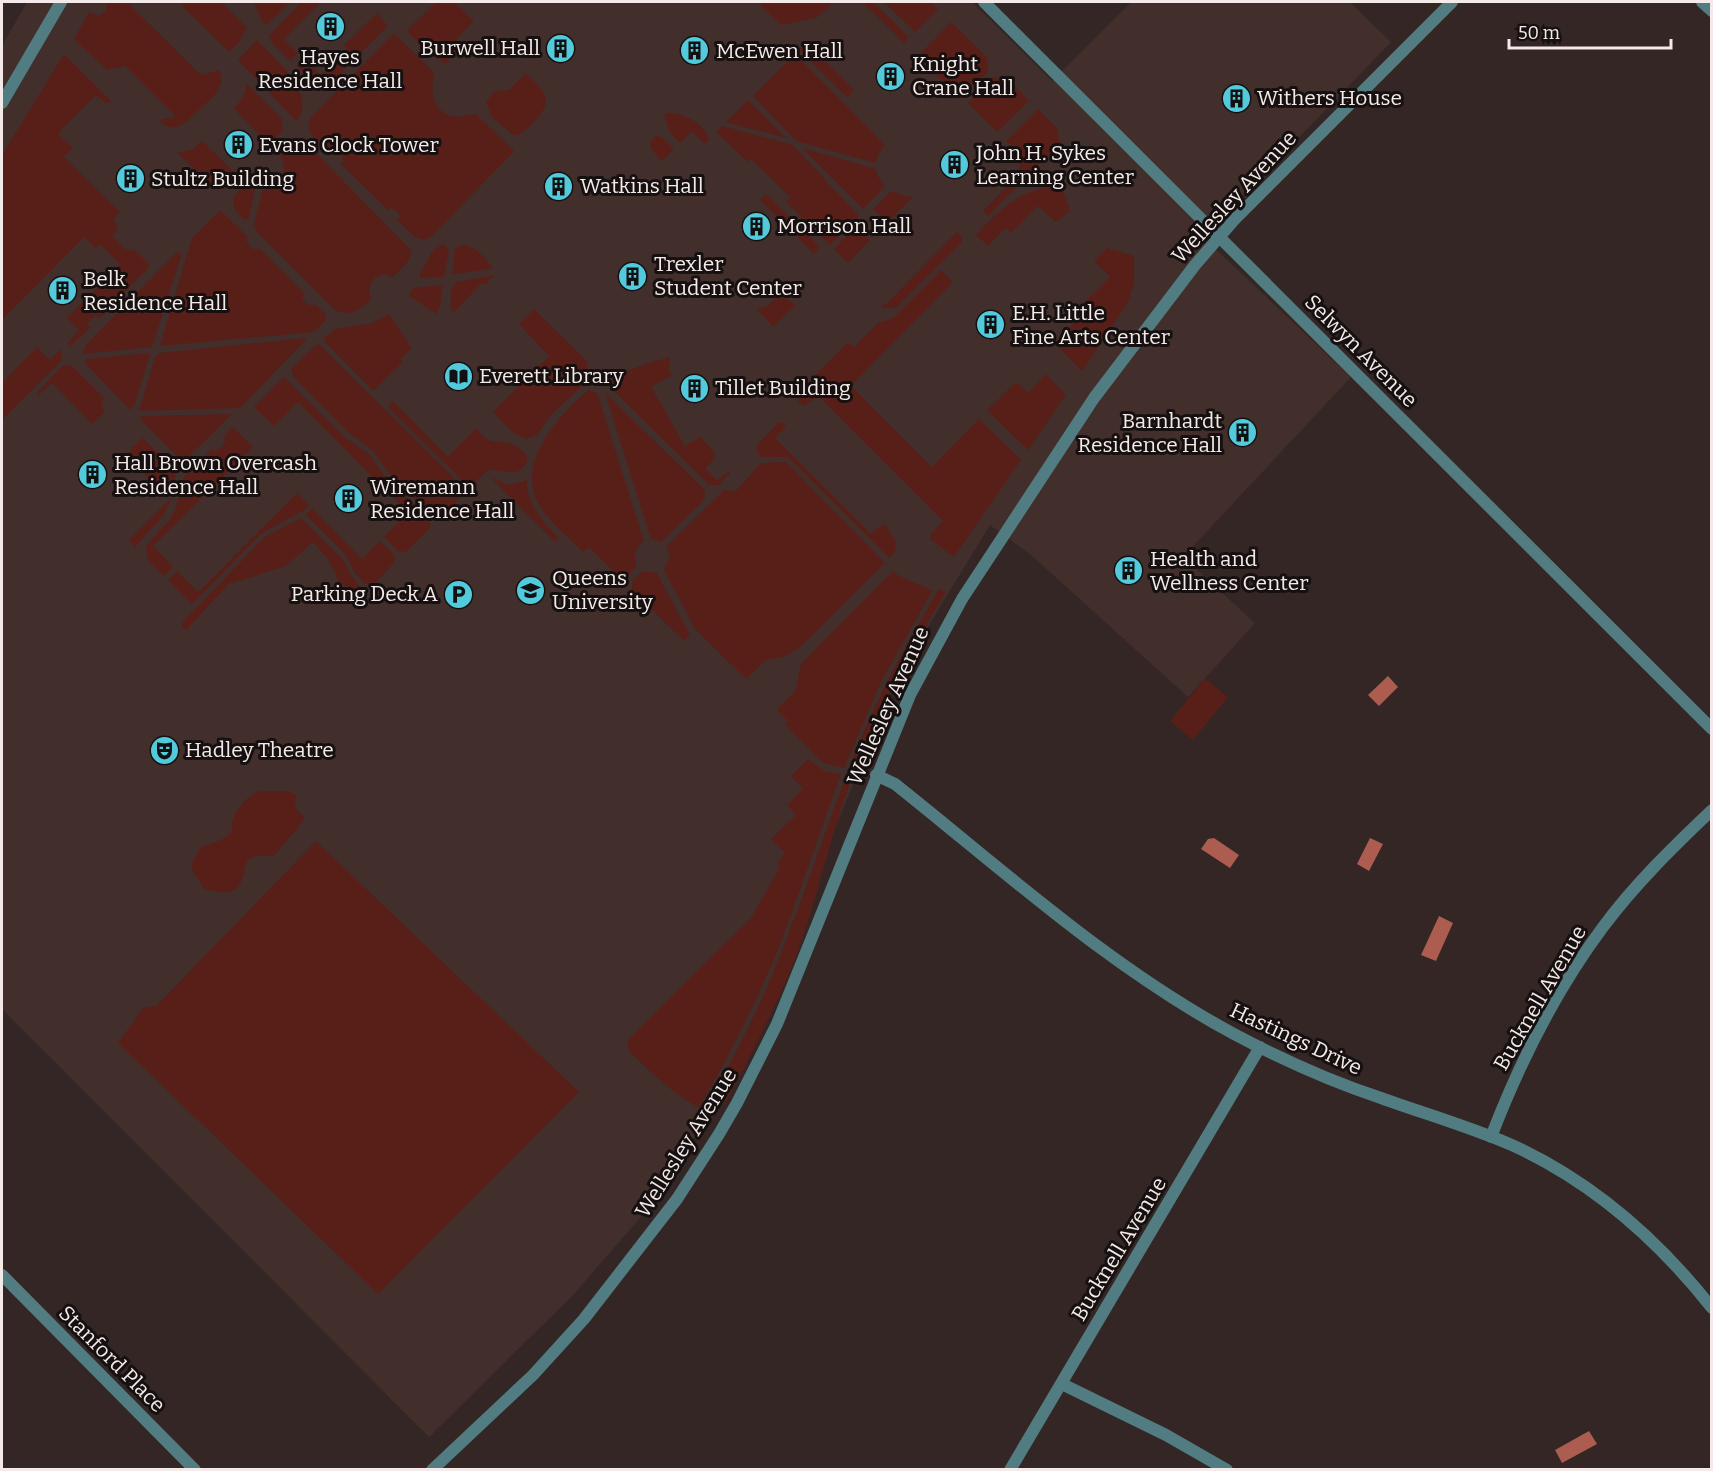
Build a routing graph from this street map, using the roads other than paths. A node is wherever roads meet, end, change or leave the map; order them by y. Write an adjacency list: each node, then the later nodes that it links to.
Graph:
1 (61, 2): 6 (street)
2 (984, 2): 7 (street, Selwyn Avenue)
3 (1452, 2): 7 (street, Wellesley Avenue)
4 (1702, 2): 5 (street)
5 (1712, 11)
6 (2, 103)
7 (1219, 237): 8 (street, Selwyn Avenue); 9 (street, Wellesley Avenue)
8 (1712, 729)
9 (876, 775): 11 (street, Hastings Drive); 17 (street, Wellesley Avenue)
10 (1712, 810): 12 (street, Bucknell Avenue)
11 (1260, 1047): 12 (street, Hastings Drive); 15 (street, Bucknell Avenue)
12 (1491, 1137): 14 (street, Hastings Drive)
13 (2, 1275): 16 (street, Stanford Place)
14 (1712, 1308)
15 (1062, 1384): 18 (street, Bucknell Avenue); 19 (street)
16 (195, 1470)
17 (432, 1470)
18 (1010, 1470)
19 (1227, 1470)

